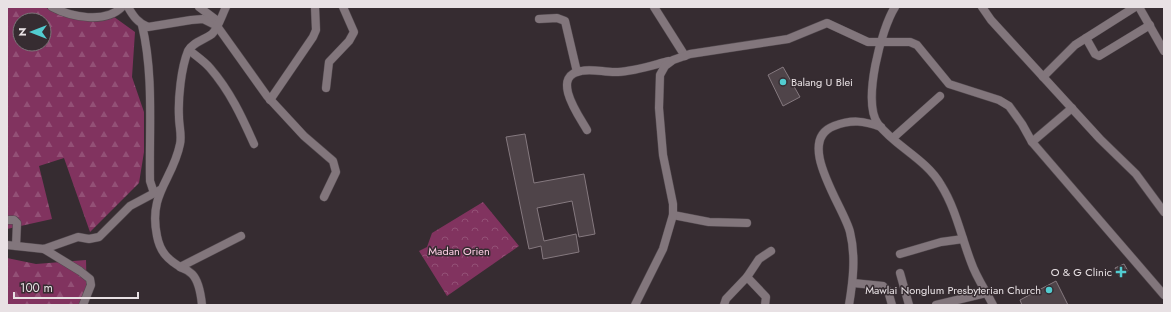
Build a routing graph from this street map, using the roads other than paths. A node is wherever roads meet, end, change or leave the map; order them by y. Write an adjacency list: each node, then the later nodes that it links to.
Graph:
1 (52, 7): 2 (street)
2 (122, 7)
3 (128, 7): 15 (street)
4 (199, 7): 14 (street)
5 (226, 7): 14 (street)
6 (315, 7): 27 (street)
7 (343, 7): 25 (street)
8 (654, 7): 21 (street)
9 (895, 7): 18 (street)
10 (982, 7): 24 (street)
11 (1135, 7): 17 (street)
12 (1140, 7): 16 (street)
13 (539, 19): 23 (street)
14 (218, 24): 15 (street); 19 (street); 27 (street)
15 (142, 25): 34 (street)
16 (1150, 25): 17 (street); 20 (street)
17 (1086, 38): 24 (street)
18 (880, 43): 21 (street); 29 (street); 32 (street)
19 (189, 50): 33 (street); 34 (street)
20 (1164, 51)
21 (685, 56): 22 (street)
22 (673, 60): 23 (street); 37 (street)
23 (577, 72): 30 (street)
24 (1043, 77): 28 (street)
25 (326, 88)
26 (940, 96): 31 (street)
27 (270, 100): 35 (street)
28 (1072, 108): 32 (street); 36 (street)
29 (881, 127): 31 (street); 50 (street)
30 (587, 130)
31 (893, 138): 41 (street)
32 (1032, 142): 52 (street)
33 (254, 144)
34 (157, 191): 44 (street); 47 (street)
35 (324, 197)
36 (1164, 212)
37 (673, 215): 39 (street); 55 (street)
38 (7, 220): 43 (street)
39 (747, 223)
40 (240, 236): 47 (street)
41 (963, 239): 46 (street); 51 (street)
42 (7, 244): 43 (street)
43 (16, 246): 44 (street)
44 (44, 249): 53 (street)
45 (771, 251): 49 (street)
46 (900, 254)
47 (180, 267): 54 (street)
48 (900, 273): 60 (street)
49 (747, 277): 56 (street); 57 (street)
50 (853, 283): 58 (street); 59 (street)
51 (986, 293): 61 (street); 62 (street)
52 (1164, 295)
53 (83, 305)
54 (202, 305)
55 (635, 305)
56 (724, 305)
57 (765, 305)
58 (849, 305)
59 (892, 305)
60 (909, 305)
61 (936, 305)
62 (993, 305)

